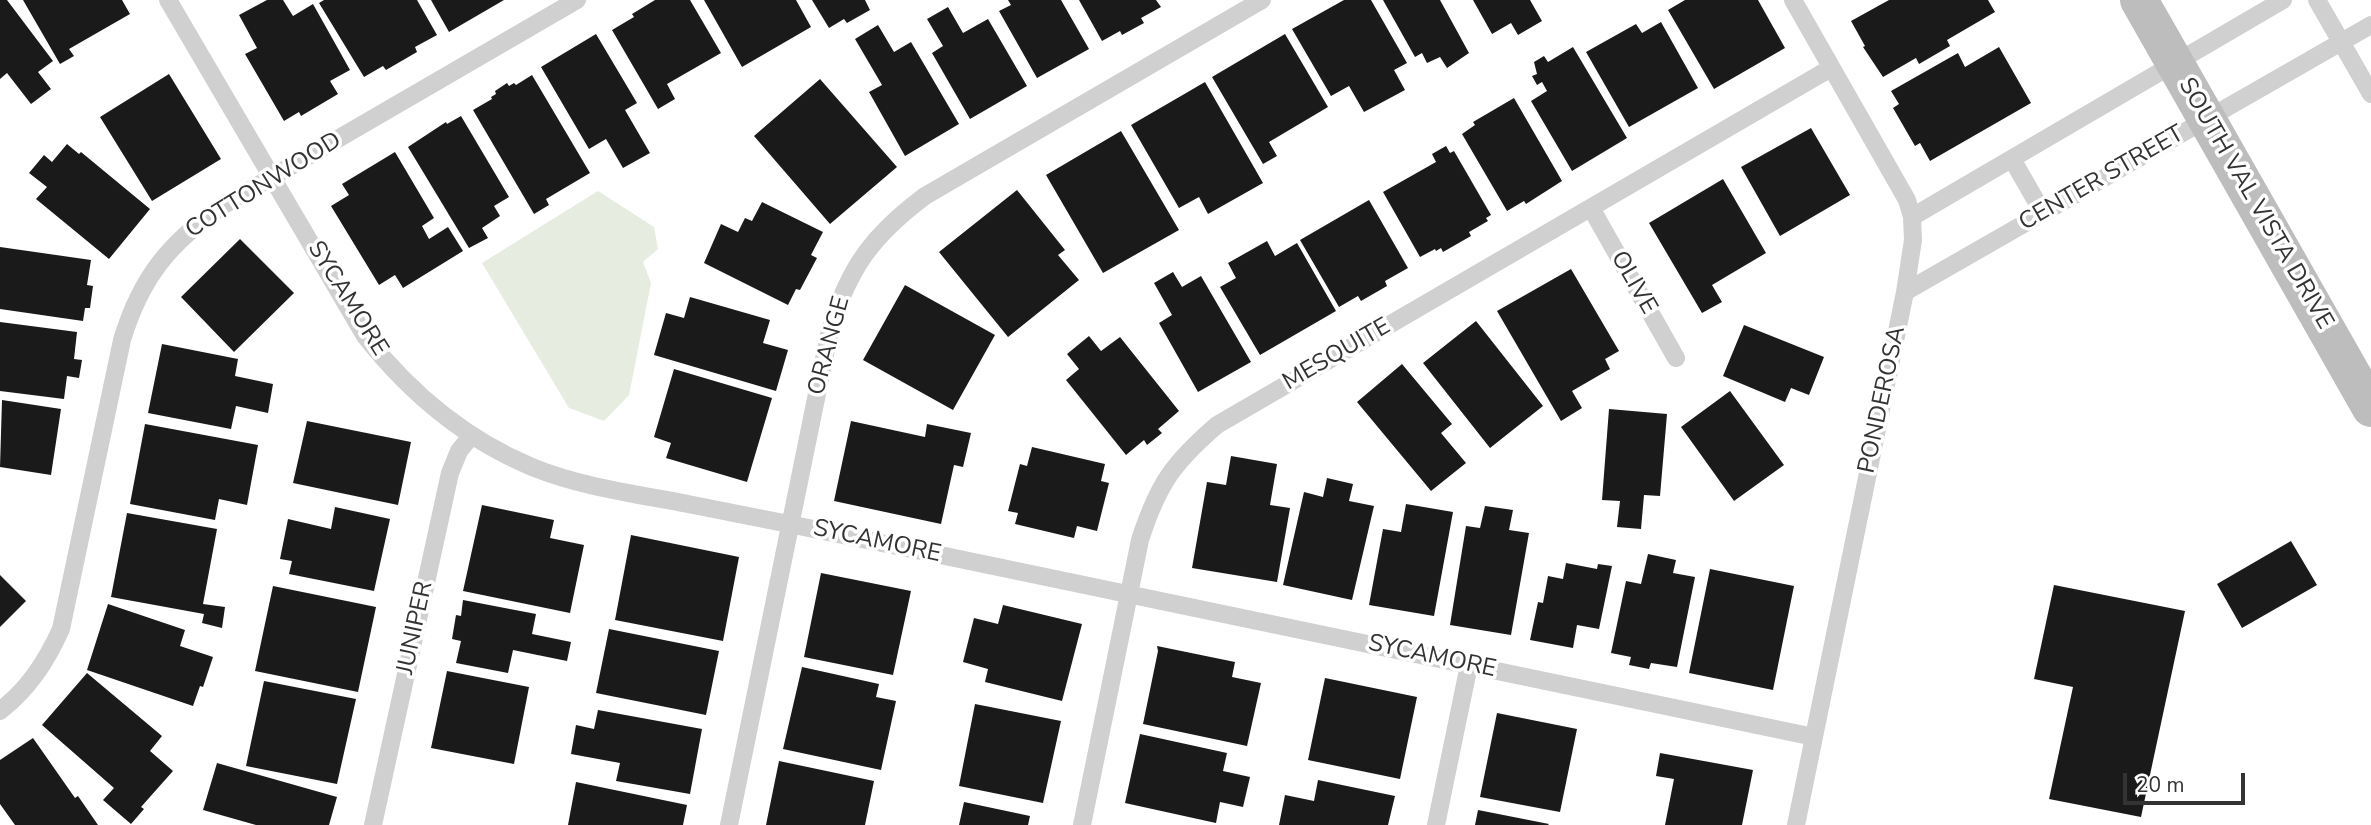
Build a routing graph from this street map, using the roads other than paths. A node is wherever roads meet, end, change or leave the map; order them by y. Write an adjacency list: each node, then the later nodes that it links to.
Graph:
1 (168, 0): 15 (lane, SYCAMORE)
2 (577, 0): 15 (lane, COTTONWOOD)
3 (1262, 0): 23 (lane, ORANGE)
4 (1793, 0): 11 (lane, PONDEROSA)
5 (2139, 0): 10 (main road, SOUTH VAL VISTA DRIVE)
6 (2283, 0): 10 (lane)
7 (2317, 0): 9 (lane)
8 (2371, 25): 9 (lane, CENTER STREET)
9 (2342, 42): 12 (lane); 13 (lane, CENTER STREET)
10 (2176, 64): 13 (main road, SOUTH VAL VISTA DRIVE); 14 (lane)
11 (1831, 68): 16 (lane, MESQUITE); 18 (lane, PONDEROSA)
12 (2371, 94)
13 (2207, 119): 17 (lane, CENTER STREET); 21 (main road, SOUTH VAL VISTA DRIVE)
14 (2012, 159): 17 (lane); 18 (lane)
15 (273, 177): 22 (lane, SYCAMORE); 26 (lane, COTTONWOOD)
16 (1591, 208): 20 (lane, OLIVE); 24 (lane, MESQUITE)
17 (2043, 213): 19 (lane, CENTER STREET)
18 (1912, 217): 19 (lane, PONDEROSA)
19 (1905, 292): 27 (lane, PONDEROSA)
20 (1676, 358)
21 (2371, 408)
22 (472, 435): 23 (lane, SYCAMORE); 28 (lane, JUNIPER)
23 (791, 524): 24 (lane, SYCAMORE); 29 (lane, ORANGE)
24 (1129, 595): 25 (lane, SYCAMORE); 30 (lane, MESQUITE)
25 (1469, 665): 27 (lane, SYCAMORE); 31 (lane)
26 (0, 711)
27 (1814, 737): 32 (lane, PONDEROSA)
28 (373, 825)
29 (729, 825)
30 (1082, 825)
31 (1436, 825)
32 (1796, 825)

